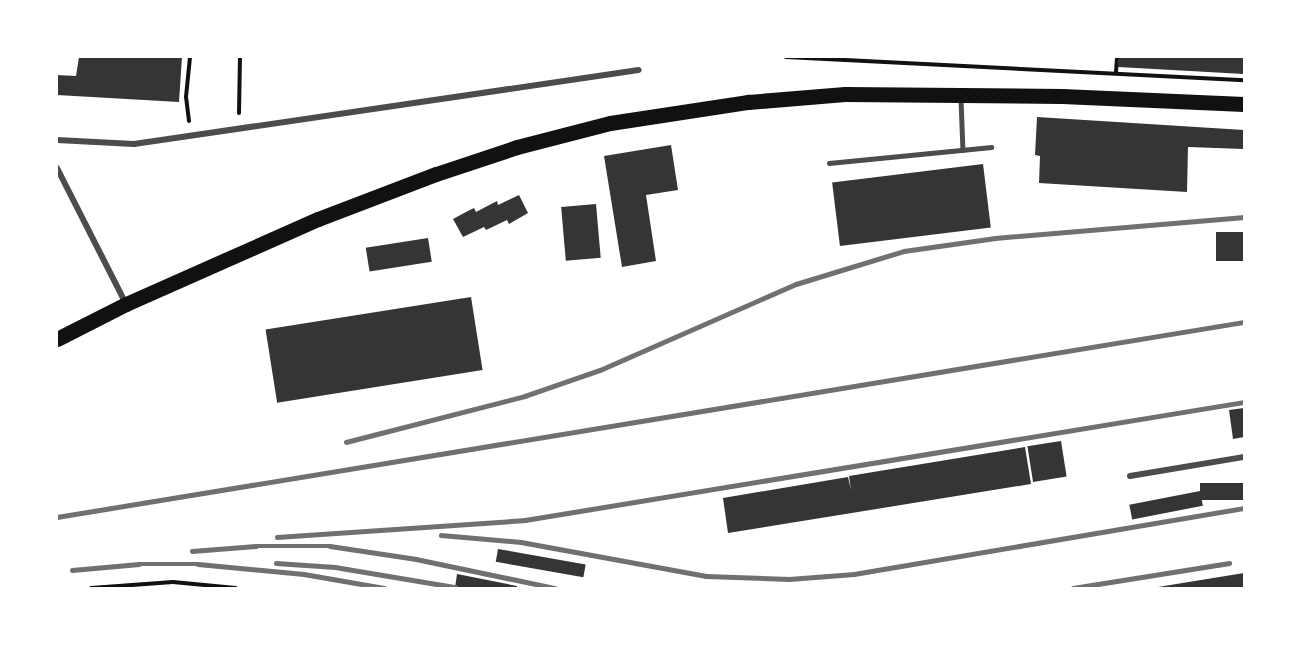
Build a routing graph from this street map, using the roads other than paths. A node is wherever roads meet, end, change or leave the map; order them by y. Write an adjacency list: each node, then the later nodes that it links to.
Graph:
1 (639, 70): 4 (street)
2 (961, 94): 3 (main road); 6 (lane); 9 (main road)
3 (1244, 104)
4 (57, 140)
5 (992, 147): 6 (lane)
6 (963, 150): 7 (lane)
7 (829, 163)
8 (57, 168): 9 (street)
9 (126, 304): 10 (main road)
10 (57, 339)
11 (1244, 457): 12 (street)
12 (1130, 476)

